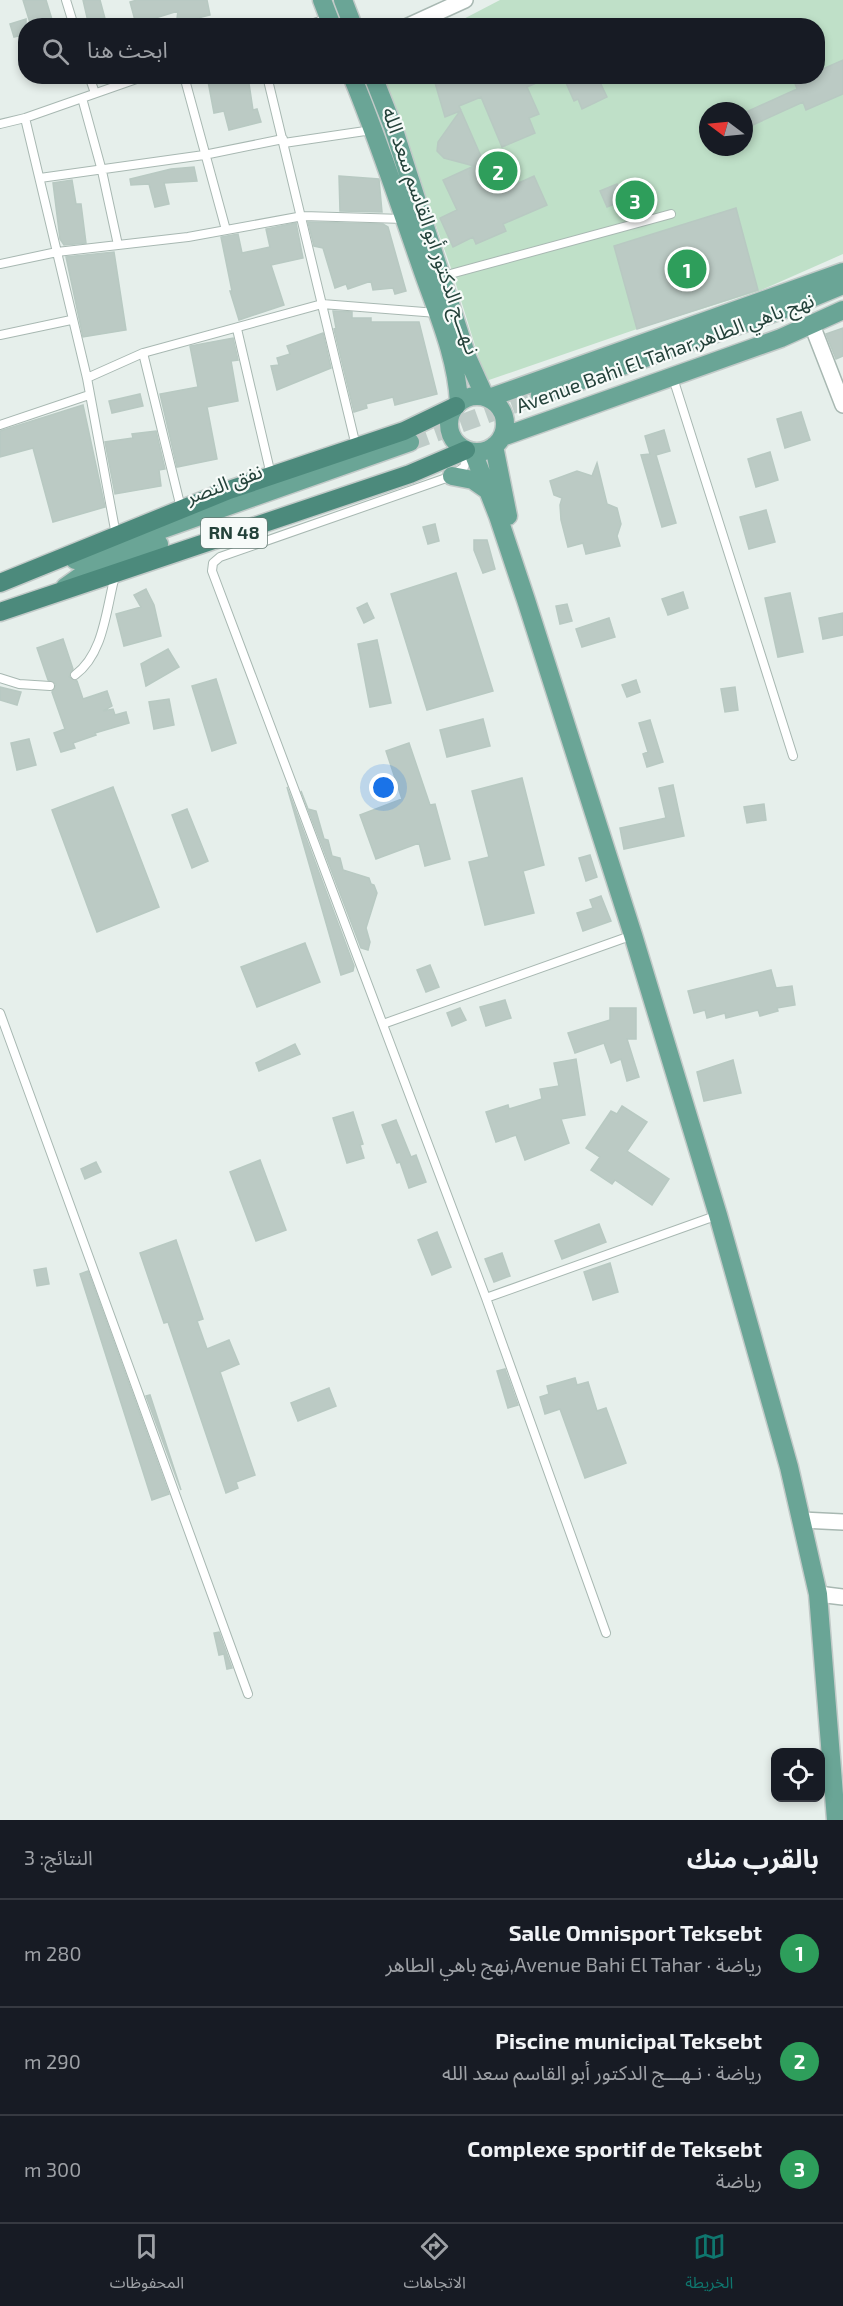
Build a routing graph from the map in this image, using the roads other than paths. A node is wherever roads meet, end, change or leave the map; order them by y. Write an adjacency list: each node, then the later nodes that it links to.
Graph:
1 (66, 0): 5 (lane)
2 (322, 0): 6 (main road)
3 (343, 0): 7 (main road)
4 (465, 0): 8 (street)
5 (72, 18)
6 (329, 18)
7 (350, 18)
8 (426, 18)
9 (91, 84): 15 (lane)
10 (121, 84): 15 (lane)
11 (186, 84): 21 (lane)
12 (269, 84): 20 (lane)
13 (355, 84): 19 (main road, نـهـــج الدكتور أبو القاسم سعد الله)
14 (376, 84): 32 (main road, نـهـــج الدكتور أبو القاسم سعد الله)
15 (94, 93): 16 (lane)
16 (82, 98): 17 (lane); 22 (lane)
17 (25, 118): 18 (lane); 23 (lane)
18 (0, 124)
19 (374, 130): 20 (lane); 26 (main road, نـهـــج الدكتور أبو القاسم سعد الله)
20 (284, 141): 21 (lane); 25 (lane)
21 (204, 155): 22 (lane); 27 (lane)
22 (102, 171): 23 (lane); 28 (lane)
23 (40, 178): 29 (lane)
24 (671, 214): 32 (lane)
25 (303, 216): 26 (lane); 27 (lane); 35 (lane)
26 (404, 219): 37 (main road, نـهـــج الدكتور أبو القاسم سعد الله)
27 (226, 230): 28 (lane)
28 (118, 245): 29 (lane)
29 (57, 252): 30 (lane); 38 (lane)
30 (0, 264)
31 (843, 272): 46 (main road, Avenue Bahi El Tahar,نهج باهي الطاهر)
32 (443, 276): 46 (main road, نـهـــج الدكتور أبو القاسم سعد الله)
33 (843, 285): 34 (main road)
34 (843, 300)
35 (322, 304): 37 (lane); 40 (lane); 51 (lane)
36 (843, 310): 39 (main road, Avenue Bahi El Tahar,نهج باهي الطاهر)
37 (437, 313): 47 (main road, نـهـــج الدكتور أبو القاسم سعد الله)
38 (71, 320): 41 (lane); 43 (lane)
39 (812, 325): 44 (main road, Avenue Bahi El Tahar,نهج باهي الطاهر); 48 (street)
40 (237, 329): 42 (lane); 53 (lane)
41 (0, 335)
42 (143, 353): 43 (lane); 56 (lane)
43 (87, 378): 45 (lane)
44 (673, 378): 50 (main road, Avenue Bahi El Tahar,نهج باهي الطاهر); 67 (lane)
45 (89, 394): 49 (lane); 57 (lane)
46 (487, 398): 47 (main road); 50 (main road)
47 (458, 404): 51 (highway, RN 48); 52 (main road)
48 (843, 405)
49 (0, 425)
50 (498, 442): 52 (main road); 62 (main road)
51 (356, 447): 53 (highway, RN 48)
52 (469, 451): 54 (lane); 55 (main road); 59 (highway, RN 48)
53 (272, 476): 56 (highway, RN 48)
54 (452, 476): 55 (main road); 70 (lane)
55 (486, 489): 62 (main road)
56 (181, 509): 57 (highway, RN 48)
57 (116, 535): 58 (highway, RN 48)
58 (53, 561): 60 (highway, RN 48); 61 (main road, نفق النصر)
59 (116, 573): 61 (highway, RN 48); 64 (lane)
60 (0, 583)
61 (64, 589): 63 (highway, RN 48)
62 (526, 600): 68 (main road)
63 (0, 612)
64 (75, 675)
65 (0, 678): 66 (lane)
66 (50, 686)
67 (793, 756)
68 (633, 934): 70 (lane); 71 (main road)
69 (0, 1013): 78 (lane)
70 (383, 1024): 72 (lane)
71 (718, 1215): 72 (lane); 73 (main road)
72 (486, 1298): 77 (lane)
73 (802, 1520): 74 (street); 75 (main road)
74 (843, 1522)
75 (818, 1594): 76 (street); 79 (main road)
76 (843, 1597)
77 (606, 1633)
78 (248, 1694)
79 (837, 1756): 80 (main road)
80 (836, 1820)

